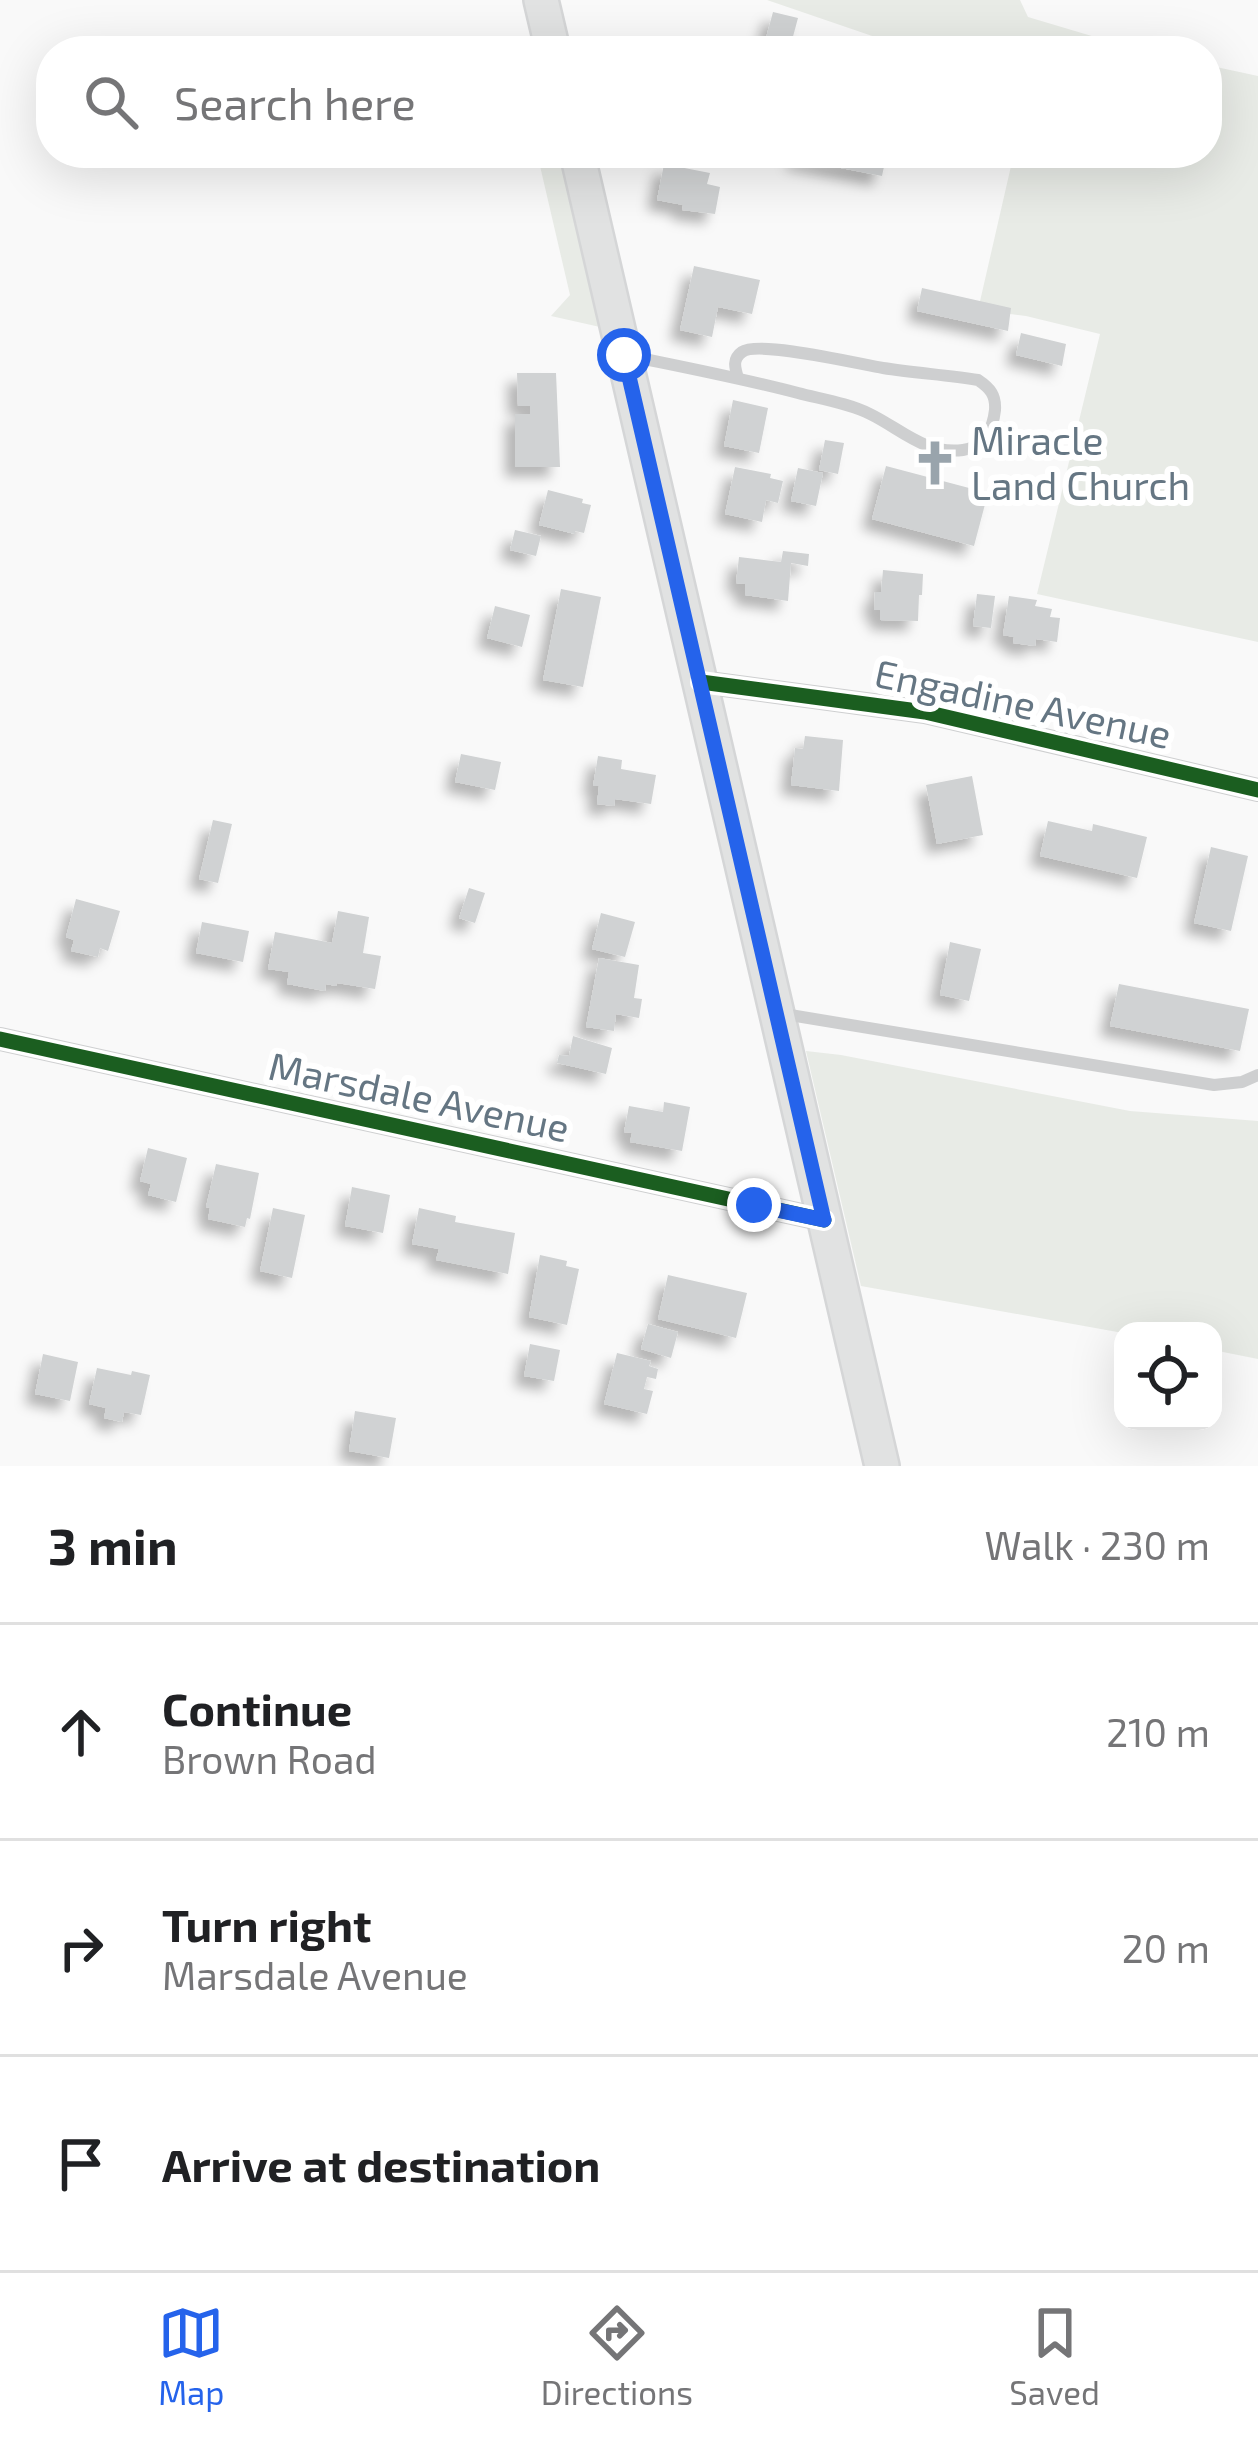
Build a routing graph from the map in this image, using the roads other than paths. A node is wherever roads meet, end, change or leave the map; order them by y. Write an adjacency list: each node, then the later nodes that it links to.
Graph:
1 (541, 0): 2 (main road)
2 (549, 36)
3 (580, 168): 4 (main road)
4 (624, 355): 5 (lane); 6 (main road)
5 (738, 378): 5 (lane)
6 (701, 682): 7 (street, Engadine Avenue); 8 (main road)
7 (1258, 790)
8 (777, 1013): 10 (lane); 11 (main road)
9 (0, 1039): 11 (street, Marsdale Avenue)
10 (1258, 1075)
11 (824, 1220): 12 (main road)
12 (882, 1466)

